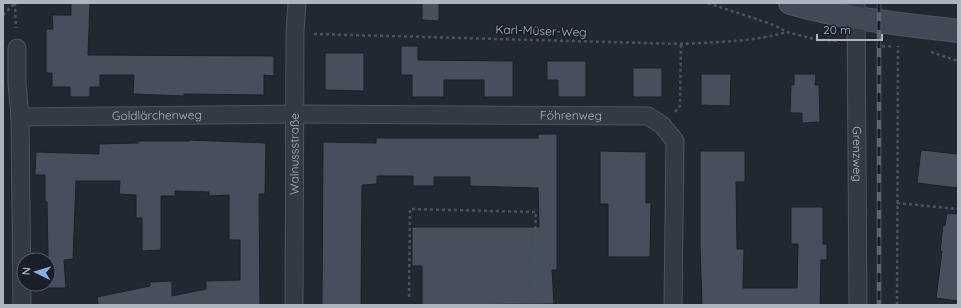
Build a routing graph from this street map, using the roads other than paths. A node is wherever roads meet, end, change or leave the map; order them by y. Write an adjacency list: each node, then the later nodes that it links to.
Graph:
1 (297, 3): 6 (street, Walnussstraße)
2 (790, 3): 3 (street)
3 (856, 10): 4 (street); 11 (street, Grenzweg)
4 (958, 31)
5 (17, 48): 7 (street)
6 (294, 114): 7 (street, Goldlärchenweg); 9 (street, Walnussstraße); 10 (street, Föhrenweg)
7 (20, 117): 8 (street)
8 (22, 305)
9 (294, 305)
10 (673, 305)
11 (858, 305)

